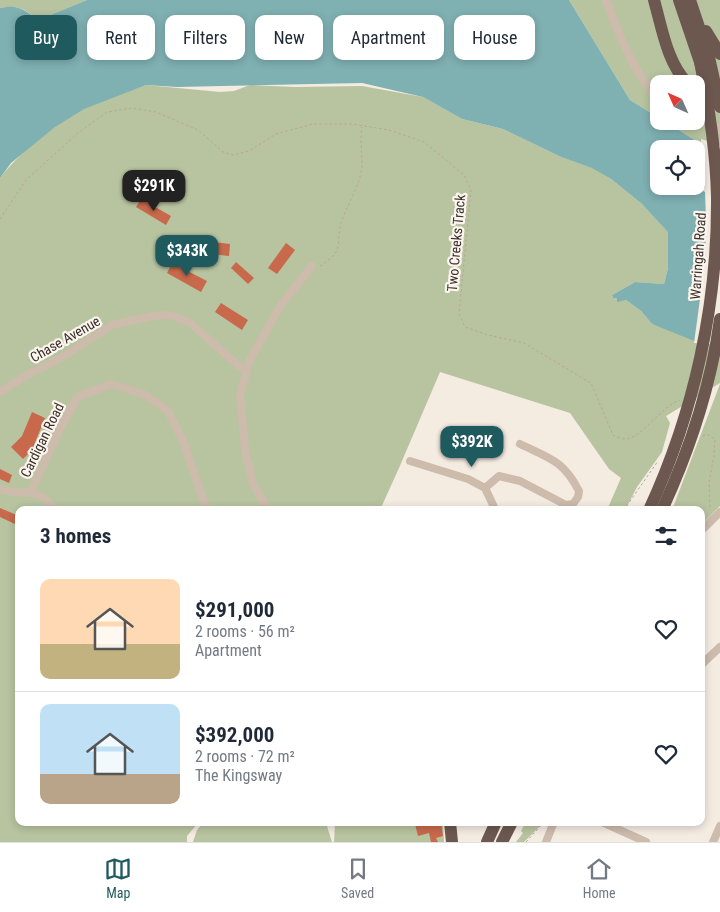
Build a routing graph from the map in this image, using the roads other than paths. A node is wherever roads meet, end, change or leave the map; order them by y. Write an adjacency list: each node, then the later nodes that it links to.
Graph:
1 (606, 0): 7 (street)
2 (654, 0): 6 (highway)
3 (679, 0): 5 (highway, Warringah Road)
4 (691, 2): 5 (highway, Warringah Road)
5 (710, 58): 9 (highway, Warringah Road, bridge); 25 (highway, Warringah Road, bridge)
6 (681, 75)
7 (650, 91)
8 (705, 96): 9 (highway)
9 (720, 107)
10 (705, 123): 11 (street)
11 (720, 129)
12 (310, 268): 14 (street)
13 (720, 319): 26 (highway, bridge)
14 (246, 372): 15 (street, Chase Avenue); 23 (street)
15 (0, 392)
16 (520, 444): 18 (street)
17 (410, 461): 18 (street)
18 (485, 488): 24 (street)
19 (0, 489): 20 (street)
20 (31, 492): 21 (street); 22 (street, Cardigan Road)
21 (51, 506)
22 (207, 506)
23 (266, 506)
24 (494, 506)
25 (651, 506)
26 (664, 506)
27 (720, 512): 28 (street)
28 (705, 527)
29 (720, 647): 30 (street)
30 (705, 661)
31 (450, 826): 37 (highway)
32 (494, 826): 38 (highway)
33 (510, 826): 39 (highway)
34 (552, 826): 40 (street)
35 (611, 826): 41 (street)
36 (720, 826): 42 (street)
37 (452, 842)
38 (486, 842)
39 (502, 842)
40 (546, 842)
41 (646, 842)
42 (713, 842)

